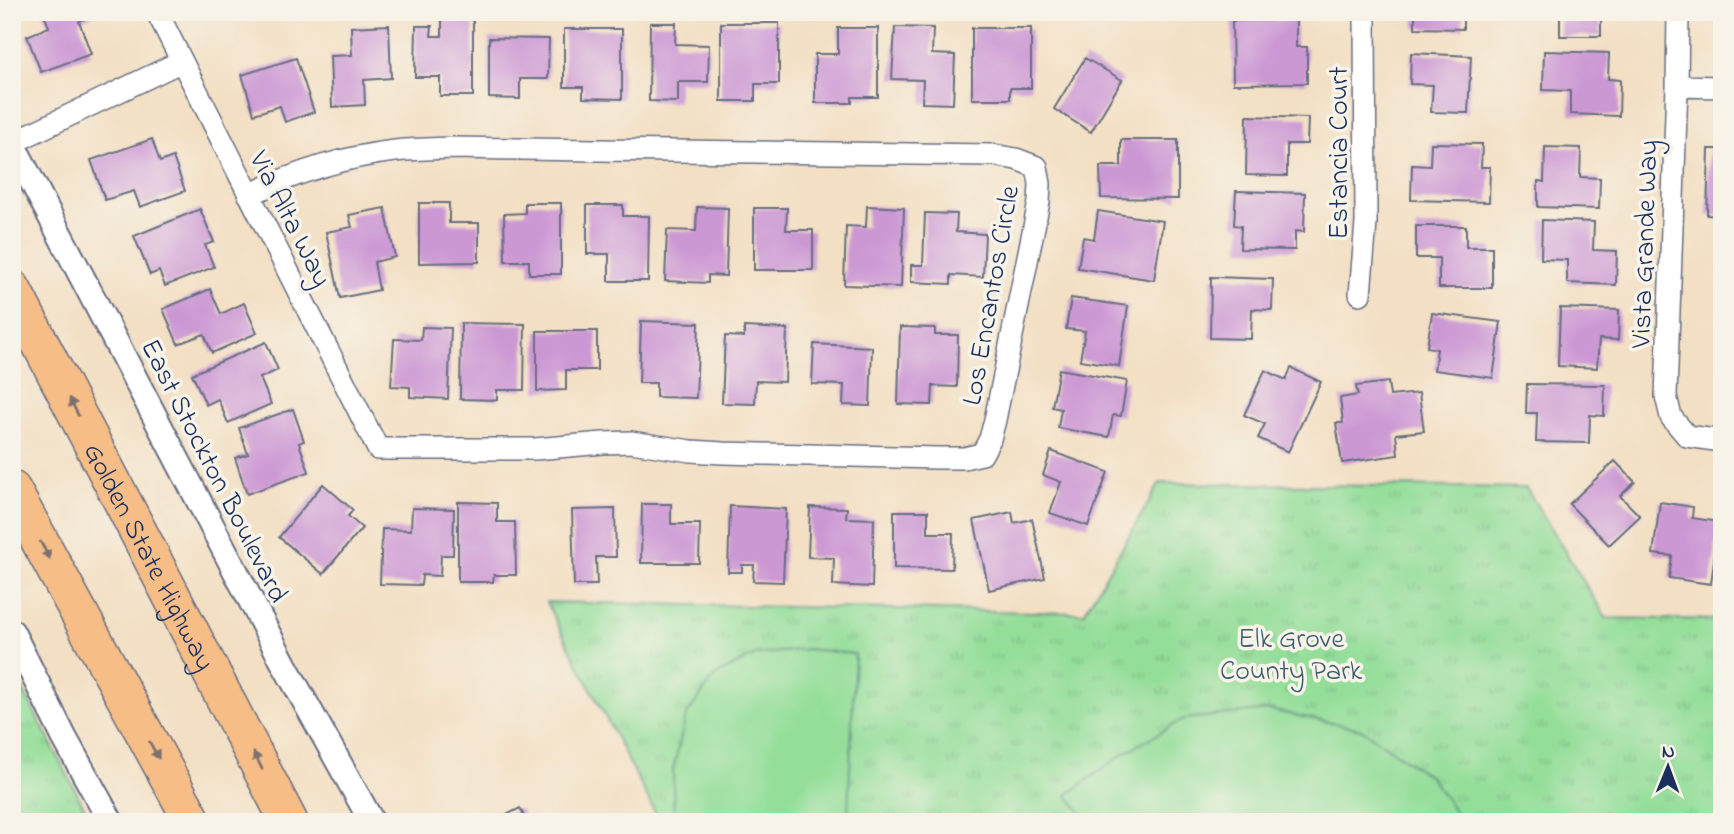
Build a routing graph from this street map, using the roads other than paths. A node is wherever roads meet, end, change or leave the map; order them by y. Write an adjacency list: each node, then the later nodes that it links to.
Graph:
1 (157, 12): 4 (street, Via Alta Way)
2 (1365, 12): 10 (street, Estancia Court)
3 (1678, 12): 5 (street, Vista Grande Way)
4 (181, 61): 7 (street); 8 (street, Via Alta Way)
5 (1677, 86): 6 (street); 11 (street, Vista Grande Way)
6 (1722, 87)
7 (12, 143): 18 (street, East Stockton Boulevard)
8 (249, 195): 12 (street, Via Alta Way); 12 (street, Los Encantos Circle)
9 (12, 289): 17 (highway, Golden State Highway, one-way to 9)
10 (1360, 294)
11 (1722, 441)
12 (378, 449)
13 (12, 490): 16 (highway, one-way to 16)
14 (12, 632): 15 (street)
15 (111, 822)
16 (193, 822)
17 (289, 822)
18 (372, 822)

